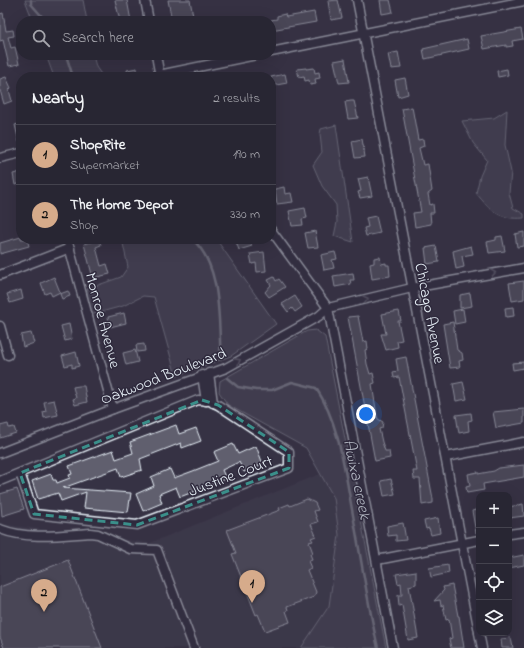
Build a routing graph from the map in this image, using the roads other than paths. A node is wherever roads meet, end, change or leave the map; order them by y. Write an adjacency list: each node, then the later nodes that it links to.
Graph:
1 (146, 0): 4 (street)
2 (357, 0): 5 (street, Chicago Avenue)
3 (524, 1): 5 (street)
4 (148, 16)
5 (364, 33): 6 (street); 18 (street, Chicago Avenue)
6 (276, 51)
7 (157, 60): 9 (street)
8 (233, 60): 10 (street)
9 (159, 72)
10 (178, 72)
11 (16, 154): 12 (street)
12 (0, 158)
13 (276, 237): 19 (street)
14 (69, 244): 15 (street, Monroe Avenue)
15 (70, 248): 17 (street); 24 (street, Monroe Avenue)
16 (524, 268): 18 (street, one-way to 16)
17 (0, 275)
18 (412, 288): 19 (street, one-way to 18); 27 (street, Chicago Avenue)
19 (328, 308): 22 (street, Oakwood Boulevard, one-way to 19); 35 (street)
20 (0, 326): 21 (street)
21 (8, 355)
22 (206, 374): 23 (street); 24 (street, Oakwood Boulevard)
23 (209, 402): 28 (street); 28 (street, Justine Court)
24 (114, 409): 26 (street, Oakwood Boulevard)
25 (524, 442): 27 (street)
26 (0, 453)
27 (446, 457): 34 (street, Chicago Avenue)
28 (20, 473): 29 (street)
29 (0, 481)
30 (0, 529): 38 (street)
31 (524, 532): 32 (street)
32 (512, 534)
33 (476, 541): 34 (street)
34 (462, 544): 35 (street); 36 (street, Chicago Avenue)
35 (377, 560): 39 (street)
36 (476, 617)
37 (480, 636): 40 (street, Chicago Avenue)
38 (194, 648)
39 (393, 648)
40 (482, 648)

